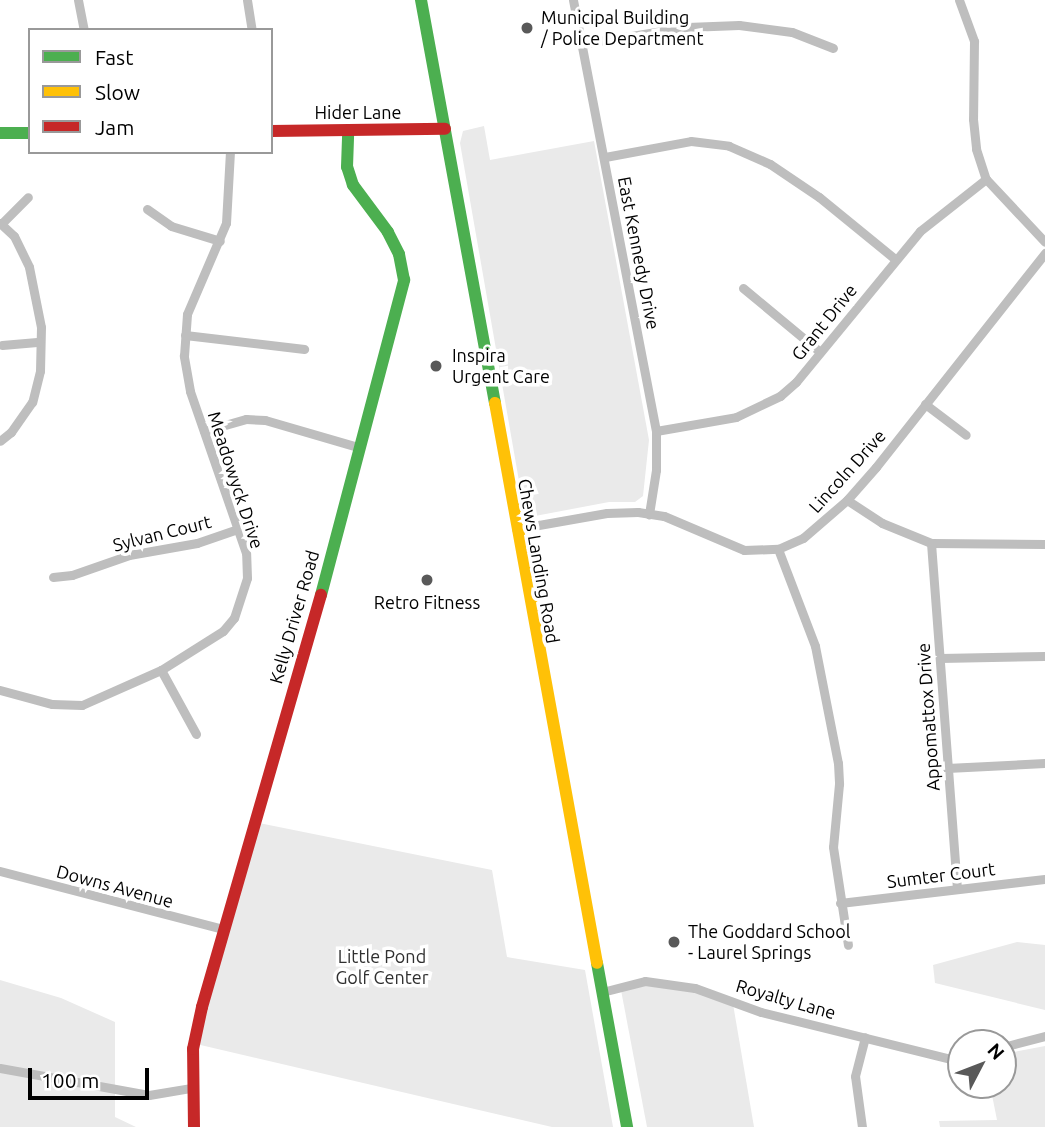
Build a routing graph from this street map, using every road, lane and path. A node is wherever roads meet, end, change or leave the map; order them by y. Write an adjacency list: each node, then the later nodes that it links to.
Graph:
1 (78, 0): 6 (street)
2 (247, 0): 7 (street)
3 (421, 0): 10 (street, Chews Landing Road)
4 (573, 0): 8 (street, East Kennedy Drive)
5 (959, 0): 17 (street)
6 (84, 28)
7 (252, 28)
8 (582, 44): 9 (street); 16 (street, East Kennedy Drive)
9 (833, 48)
10 (445, 129): 11 (street, Hider Lane); 40 (street, Chews Landing Road)
11 (348, 130): 12 (street, Hider Lane); 36 (street, Kelly Driver Road)
12 (273, 131)
13 (0, 133): 14 (street)
14 (28, 133)
15 (230, 154): 21 (street, Meadowyck Drive)
16 (605, 157): 24 (street); 33 (street, East Kennedy Drive)
17 (986, 179): 22 (street); 24 (street, Grant Drive)
18 (28, 197): 20 (street)
19 (147, 209): 21 (street)
20 (0, 224): 27 (street)
21 (220, 241): 26 (street, Meadowyck Drive)
22 (1045, 242)
23 (1045, 253): 31 (street, Lincoln Drive)
24 (895, 259): 30 (street, Grant Drive)
25 (743, 288): 30 (street)
26 (185, 335): 29 (street); 32 (street, Meadowyck Drive)
27 (40, 342): 28 (street); 35 (street)
28 (2, 345)
29 (304, 349)
30 (819, 351): 33 (street, Grant Drive)
31 (925, 404): 34 (street); 37 (street, Lincoln Drive)
32 (204, 431): 36 (street); 39 (street, Meadowyck Drive)
33 (656, 431): 38 (street, East Kennedy Drive)
34 (966, 435)
35 (0, 441)
36 (358, 447): 56 (street, Kelly Driver Road)
37 (847, 500): 41 (street); 43 (street, Lincoln Drive)
38 (649, 514): 40 (street, Lincoln Drive); 43 (street, Lincoln Drive)
39 (238, 529): 44 (street, Sylvan Court); 47 (street, Meadowyck Drive)
40 (516, 529): 58 (street, Chews Landing Road)
41 (931, 543): 42 (street); 46 (street, Appomattox Drive)
42 (1045, 544)
43 (778, 549): 55 (street)
44 (53, 577)
45 (1045, 656): 46 (street)
46 (940, 658): 51 (street, Appomattox Drive)
47 (161, 670): 48 (street, Meadowyck Drive); 49 (street)
48 (0, 690)
49 (196, 734)
50 (1045, 763): 51 (street)
51 (947, 768): 54 (street, Appomattox Drive)
52 (0, 871): 56 (street, Downs Avenue)
53 (1045, 879): 54 (street, Sumter Court)
54 (957, 888): 55 (street, Sumter Court)
55 (840, 903): 57 (street)
56 (222, 929): 64 (street, Kelly Driver Road)
57 (848, 944)
58 (602, 992): 60 (street, Royalty Lane); 66 (street, Chews Landing Road)
59 (1045, 1036): 61 (street)
60 (865, 1037): 62 (street, Royalty Lane); 67 (street)
61 (1017, 1043)
62 (947, 1058)
63 (0, 1068): 64 (street)
64 (191, 1088): 65 (street, Kelly Driver Road)
65 (194, 1127)
66 (627, 1127)
67 (862, 1127)

